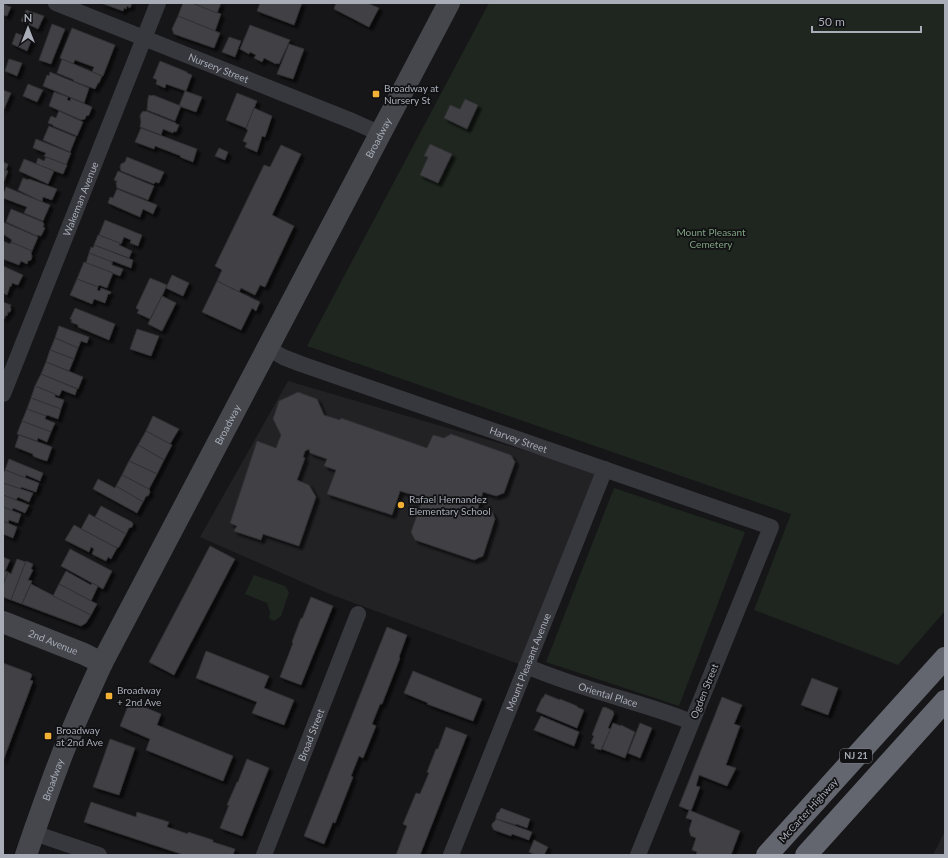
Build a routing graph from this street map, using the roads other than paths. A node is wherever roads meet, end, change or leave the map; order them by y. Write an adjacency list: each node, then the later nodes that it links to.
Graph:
1 (56, 3): 4 (street, Nursery Street)
2 (158, 3): 4 (street, Wakeman Avenue)
3 (449, 3): 5 (main road, Broadway)
4 (144, 38): 5 (street, Nursery Street); 7 (street, Wakeman Avenue)
5 (380, 135): 6 (main road, Broadway)
6 (268, 348): 8 (street, Harvey Street); 13 (main road, Broadway)
7 (3, 394)
8 (605, 469): 9 (street, Harvey Street); 14 (street, Mount Pleasant Avenue)
9 (771, 527): 16 (street, Ogden Street)
10 (358, 614): 21 (street, Broad Street)
11 (3, 622): 13 (main road, 2nd Avenue)
12 (945, 658): 24 (highway, McCarter Highway / NJ 21)
13 (102, 664): 18 (main road, Broadway)
14 (526, 666): 16 (street, Oriental Place); 22 (street, Mount Pleasant Avenue)
15 (945, 701): 17 (highway, NJ 21)
16 (691, 722): 23 (street, Ogden Street)
17 (873, 782): 25 (highway, NJ 21); 26 (highway)
18 (34, 833): 19 (main road, Broadway); 20 (street)
19 (26, 855)
20 (99, 855)
21 (264, 855)
22 (451, 855)
23 (638, 855)
24 (767, 855)
25 (806, 855)
26 (822, 855)

